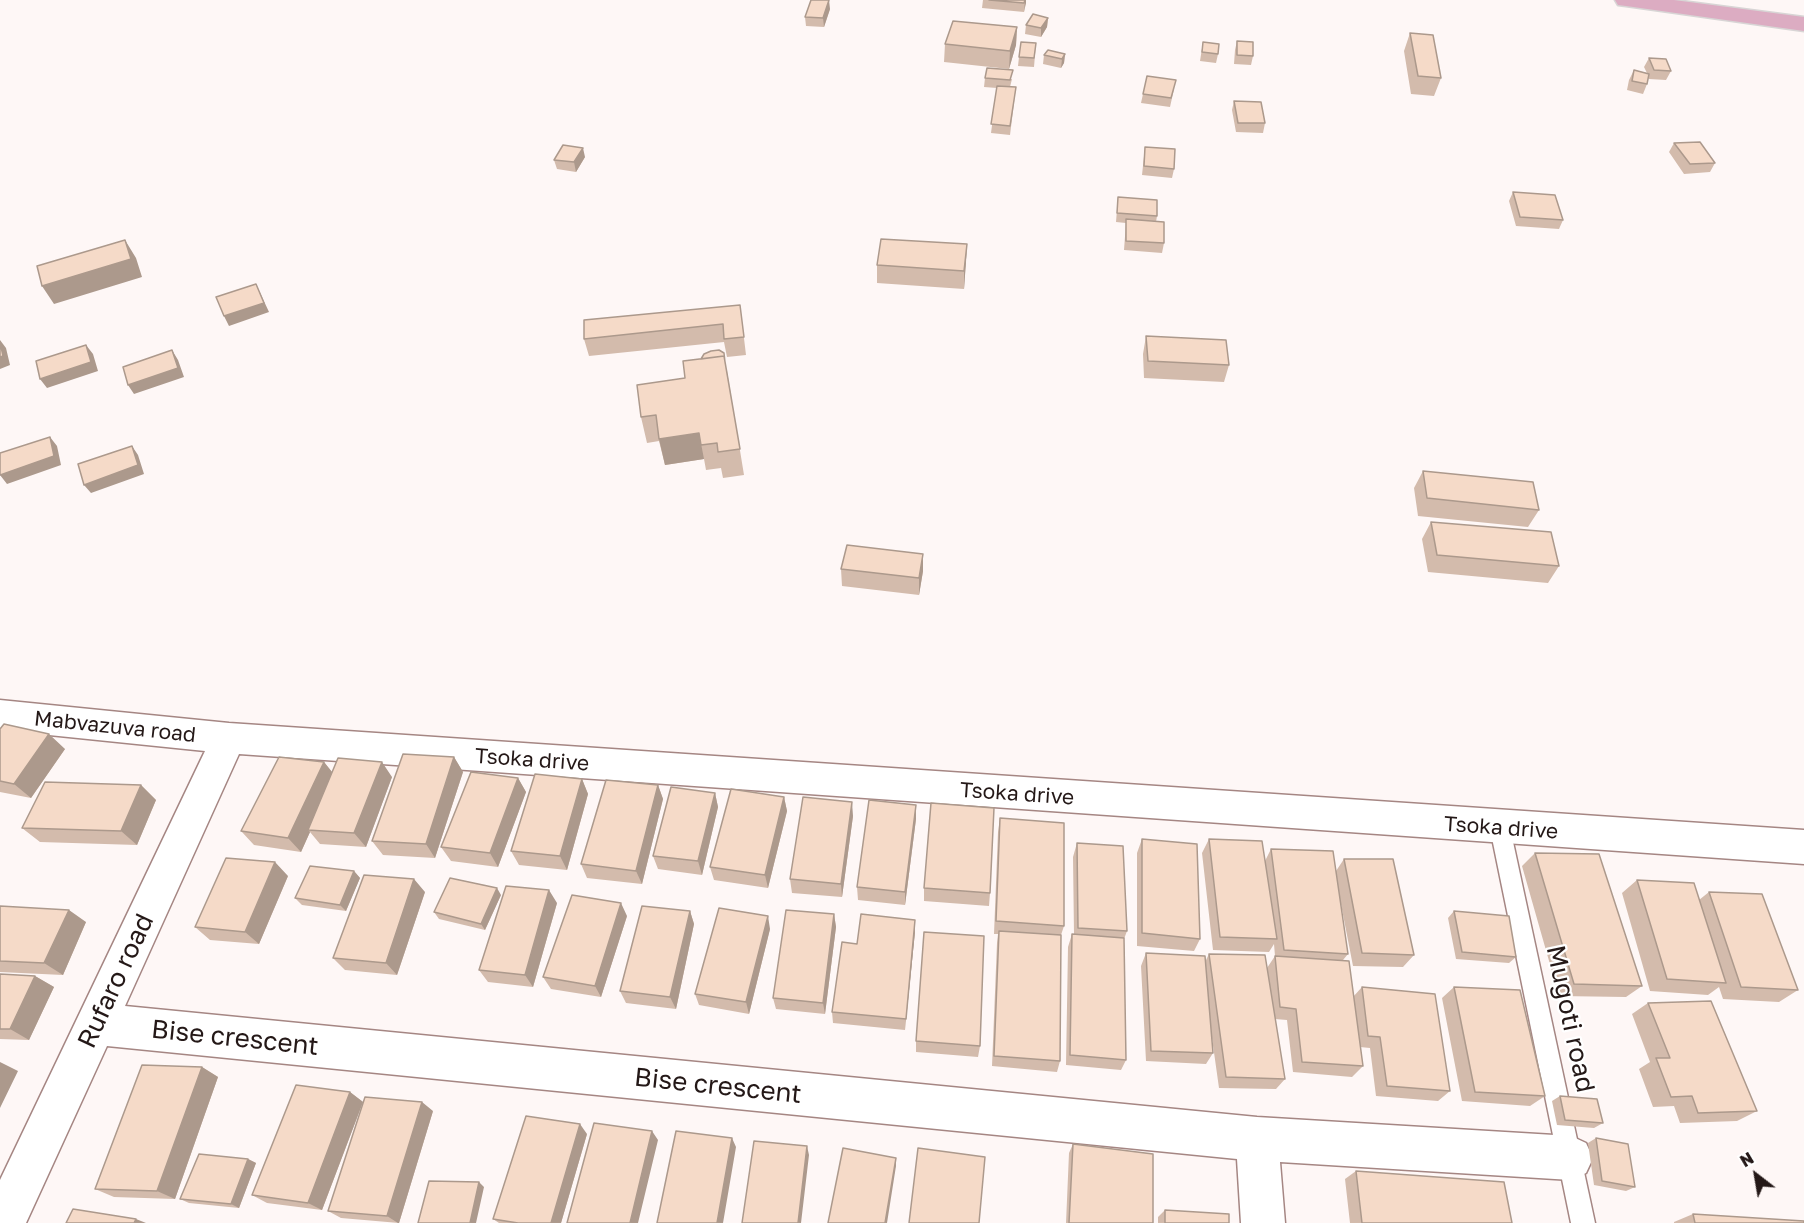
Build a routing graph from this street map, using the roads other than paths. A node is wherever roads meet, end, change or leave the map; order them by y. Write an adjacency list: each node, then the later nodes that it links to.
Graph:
1 (1626, 0): 2 (main road)
2 (1804, 24)
3 (0, 715): 4 (street, Mabvazuva road)
4 (229, 738): 5 (street, Tsoka drive); 7 (street, Rufaro road)
5 (1500, 828): 6 (street, Tsoka drive); 9 (lane, Mugoti road)
6 (1804, 848)
7 (96, 1024): 8 (street, Bise crescent); 10 (street, Rufaro road)
8 (1257, 1139): 9 (street, Bise crescent); 11 (street)
9 (1571, 1158): 12 (lane, Mugoti road)
10 (3, 1223)
11 (1263, 1223)
12 (1583, 1223)

